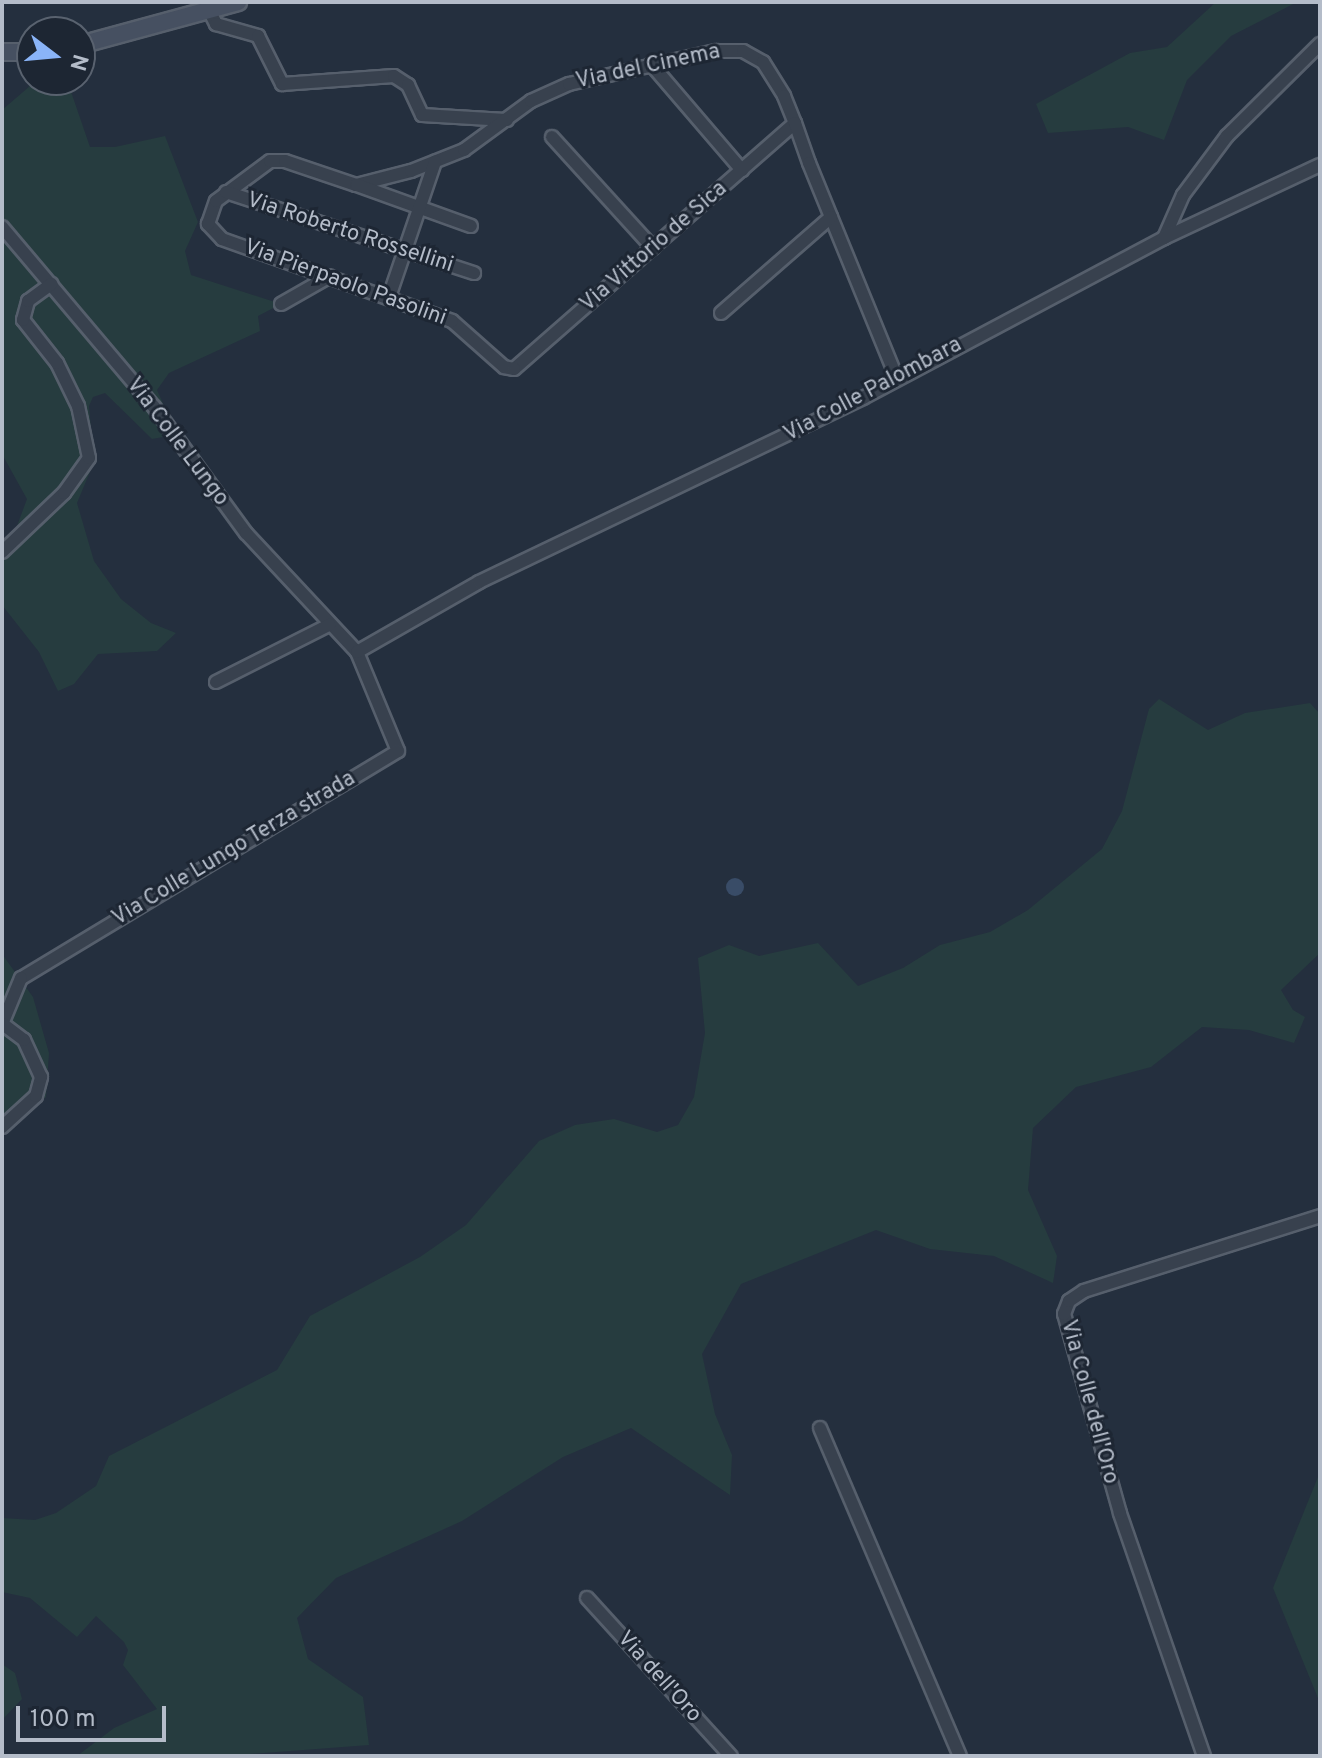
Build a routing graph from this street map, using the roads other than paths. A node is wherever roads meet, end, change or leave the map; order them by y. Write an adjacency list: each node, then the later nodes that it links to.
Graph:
1 (238, 2): 2 (main road)
2 (209, 10): 3 (main road); 6 (street)
3 (96, 41)
4 (1320, 44): 18 (street)
5 (651, 64): 6 (street, Via del Cinema); 7 (street, Via del Cinema); 11 (street)
6 (507, 120): 9 (street, Via del Cinema)
7 (795, 123): 11 (street, Via Vittorio de Sica); 15 (street, Via del Cinema)
8 (552, 137): 19 (street)
9 (435, 162): 12 (street, Via del Cinema); 14 (street)
10 (1320, 165): 18 (street, Via Colle Palombara)
11 (742, 170): 19 (street, Via Vittorio de Sica)
12 (356, 185): 13 (street); 14 (street)
13 (226, 192): 20 (street, Via Roberto Rossellini); 22 (street, Via Pierpaolo Pasolini)
14 (420, 208): 16 (street); 20 (street)
15 (831, 217): 26 (street); 28 (street, Via del Cinema)
16 (471, 226)
17 (2, 227): 23 (street, Via Colle Lungo)
18 (1164, 238): 28 (street, Via Colle Palombara)
19 (653, 248): 27 (street, Via Vittorio de Sica)
20 (405, 251): 21 (street, Via Roberto Rossellini); 24 (street)
21 (474, 273)
22 (330, 276): 24 (street, Via Pierpaolo Pasolini); 25 (street)
23 (51, 284): 29 (street); 30 (street, Via Colle Lungo)
24 (389, 297): 27 (street, Via Pierpaolo Pasolini)
25 (281, 304)
26 (721, 313)
27 (512, 370)
28 (897, 379): 31 (street, Via Colle Palombara)
29 (2, 552)
30 (329, 625): 31 (street, Via Colle Lungo); 32 (street)
31 (357, 652): 33 (street, Via Colle Lungo Terza strada)
32 (216, 682)
33 (3, 1024): 34 (street, Via Colle Lungo Terza strada)
34 (2, 1127)
35 (1320, 1216): 40 (street, Via Colle dell'Oro)
36 (820, 1428): 39 (street)
37 (587, 1598): 38 (street, Via dell'Oro)
38 (731, 1756)
39 (960, 1756)
40 (1204, 1756)

